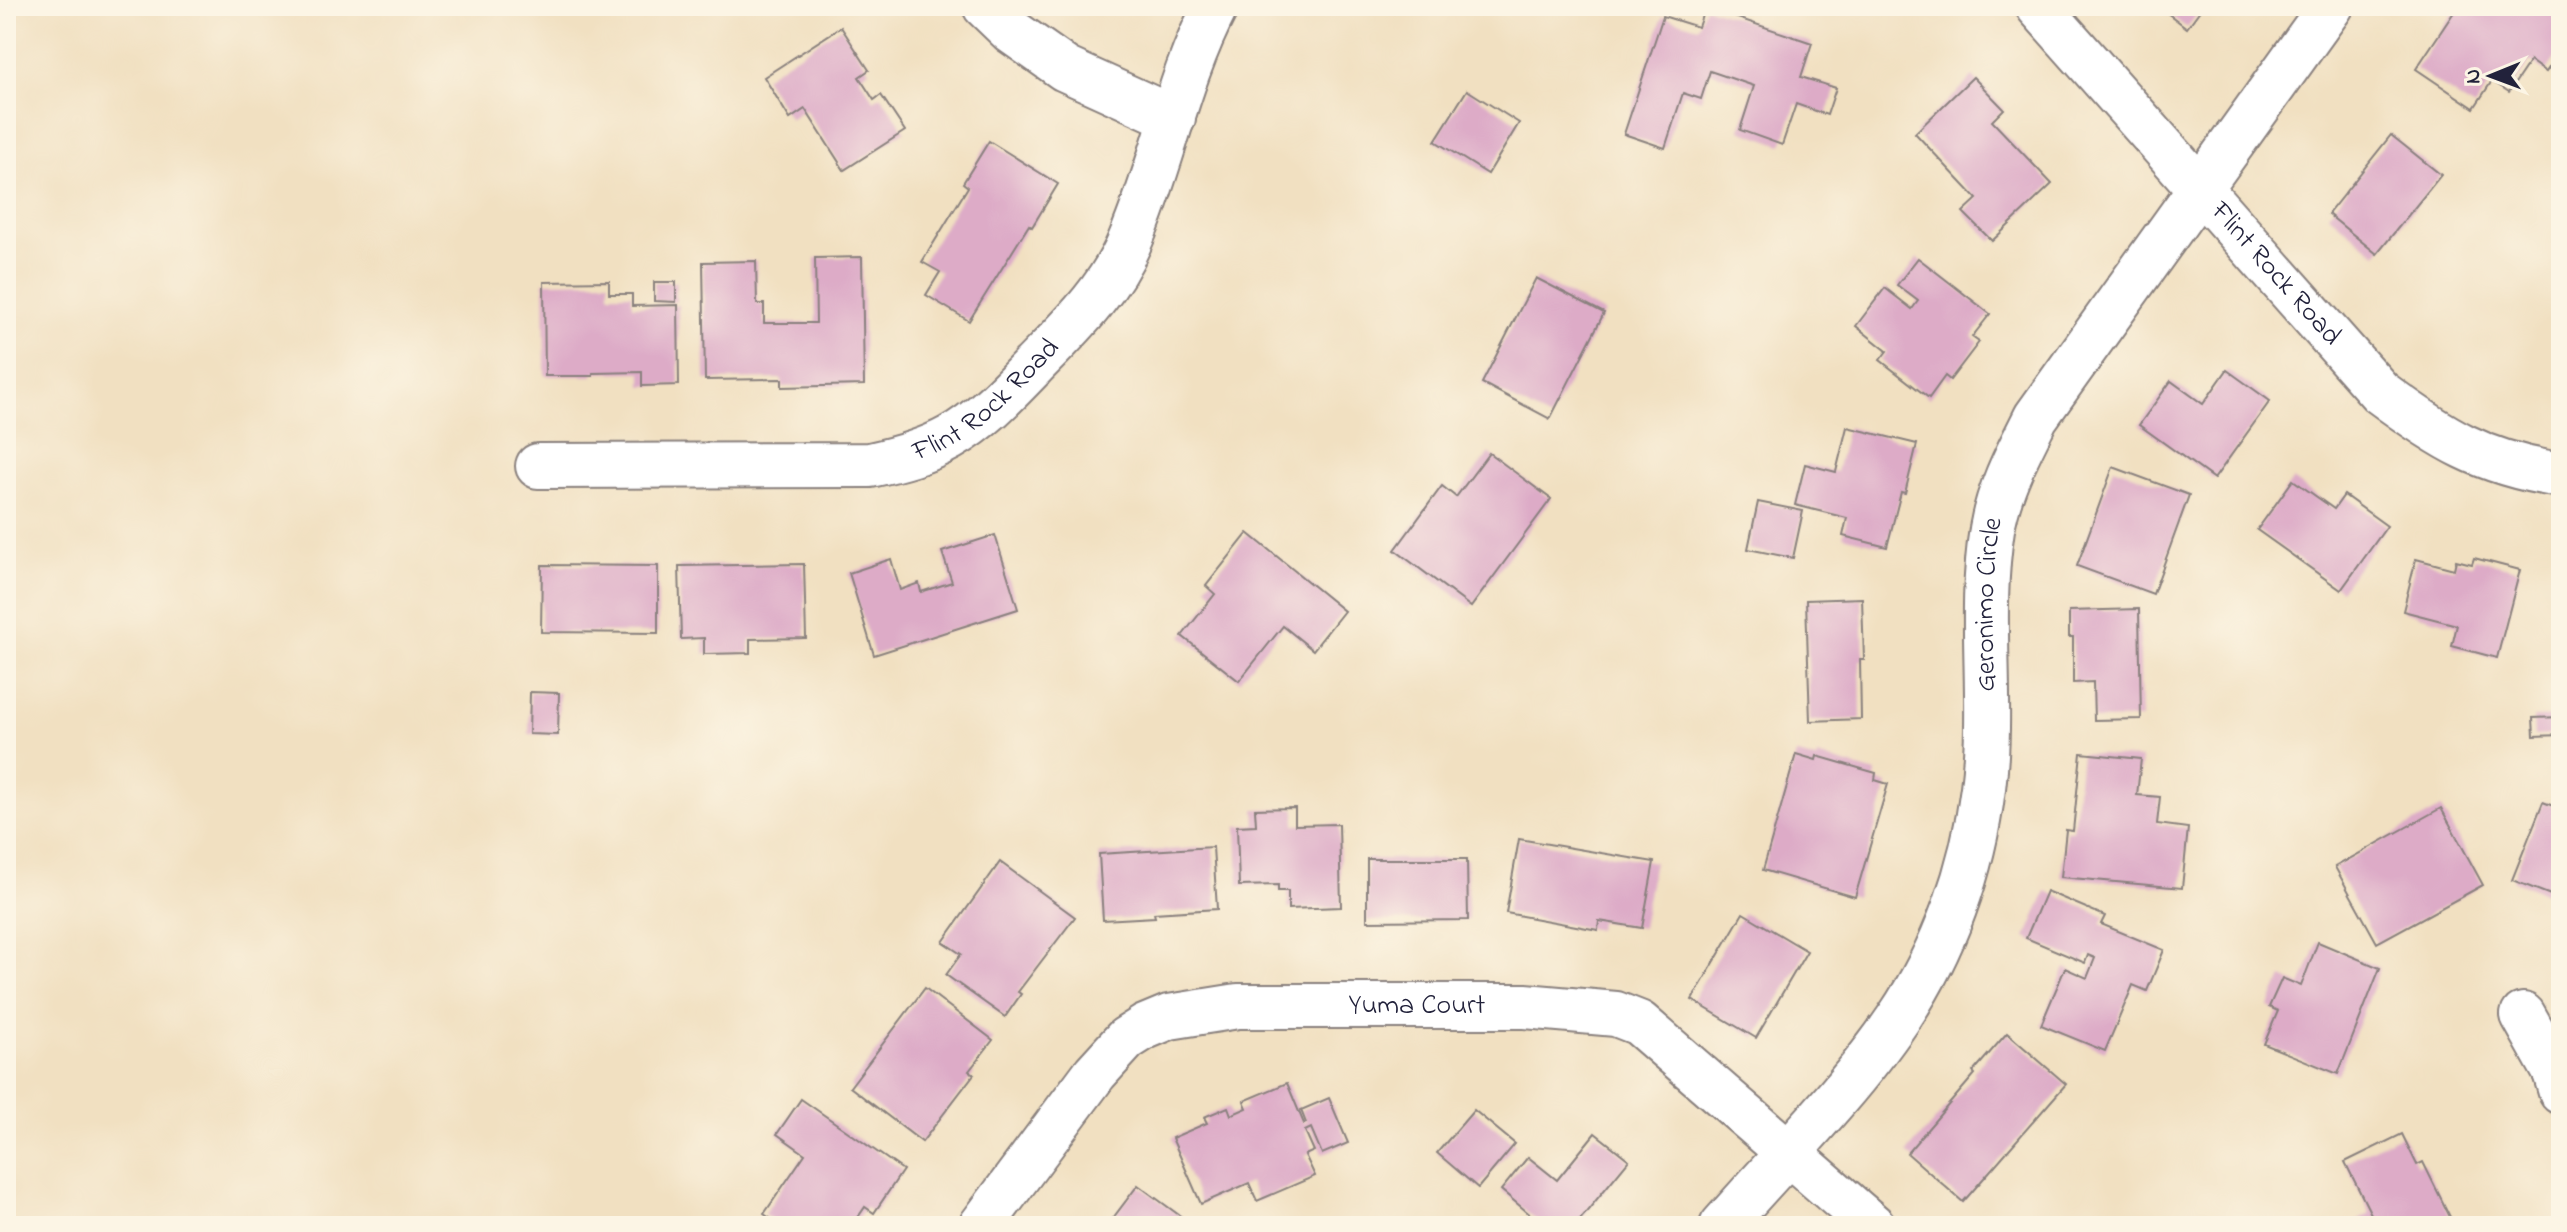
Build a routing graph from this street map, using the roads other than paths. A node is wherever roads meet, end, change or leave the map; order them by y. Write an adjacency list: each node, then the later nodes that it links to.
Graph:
1 (985, 6): 5 (street)
2 (1216, 6): 5 (street, Flint Rock Road)
3 (2038, 6): 6 (street, Flint Rock Road)
4 (2331, 6): 6 (street, Geronimo Circle)
5 (1173, 118): 7 (street, Flint Rock Road)
6 (2198, 189): 8 (street, Flint Rock Road); 11 (street, Geronimo Circle)
7 (538, 466)
8 (2561, 475)
9 (2523, 1015): 10 (street)
10 (2561, 1092)
11 (1788, 1151): 12 (street, Yuma Court); 13 (street, Geronimo Circle); 14 (street, Yuma Court)
12 (981, 1226)
13 (1722, 1226)
14 (1873, 1226)

